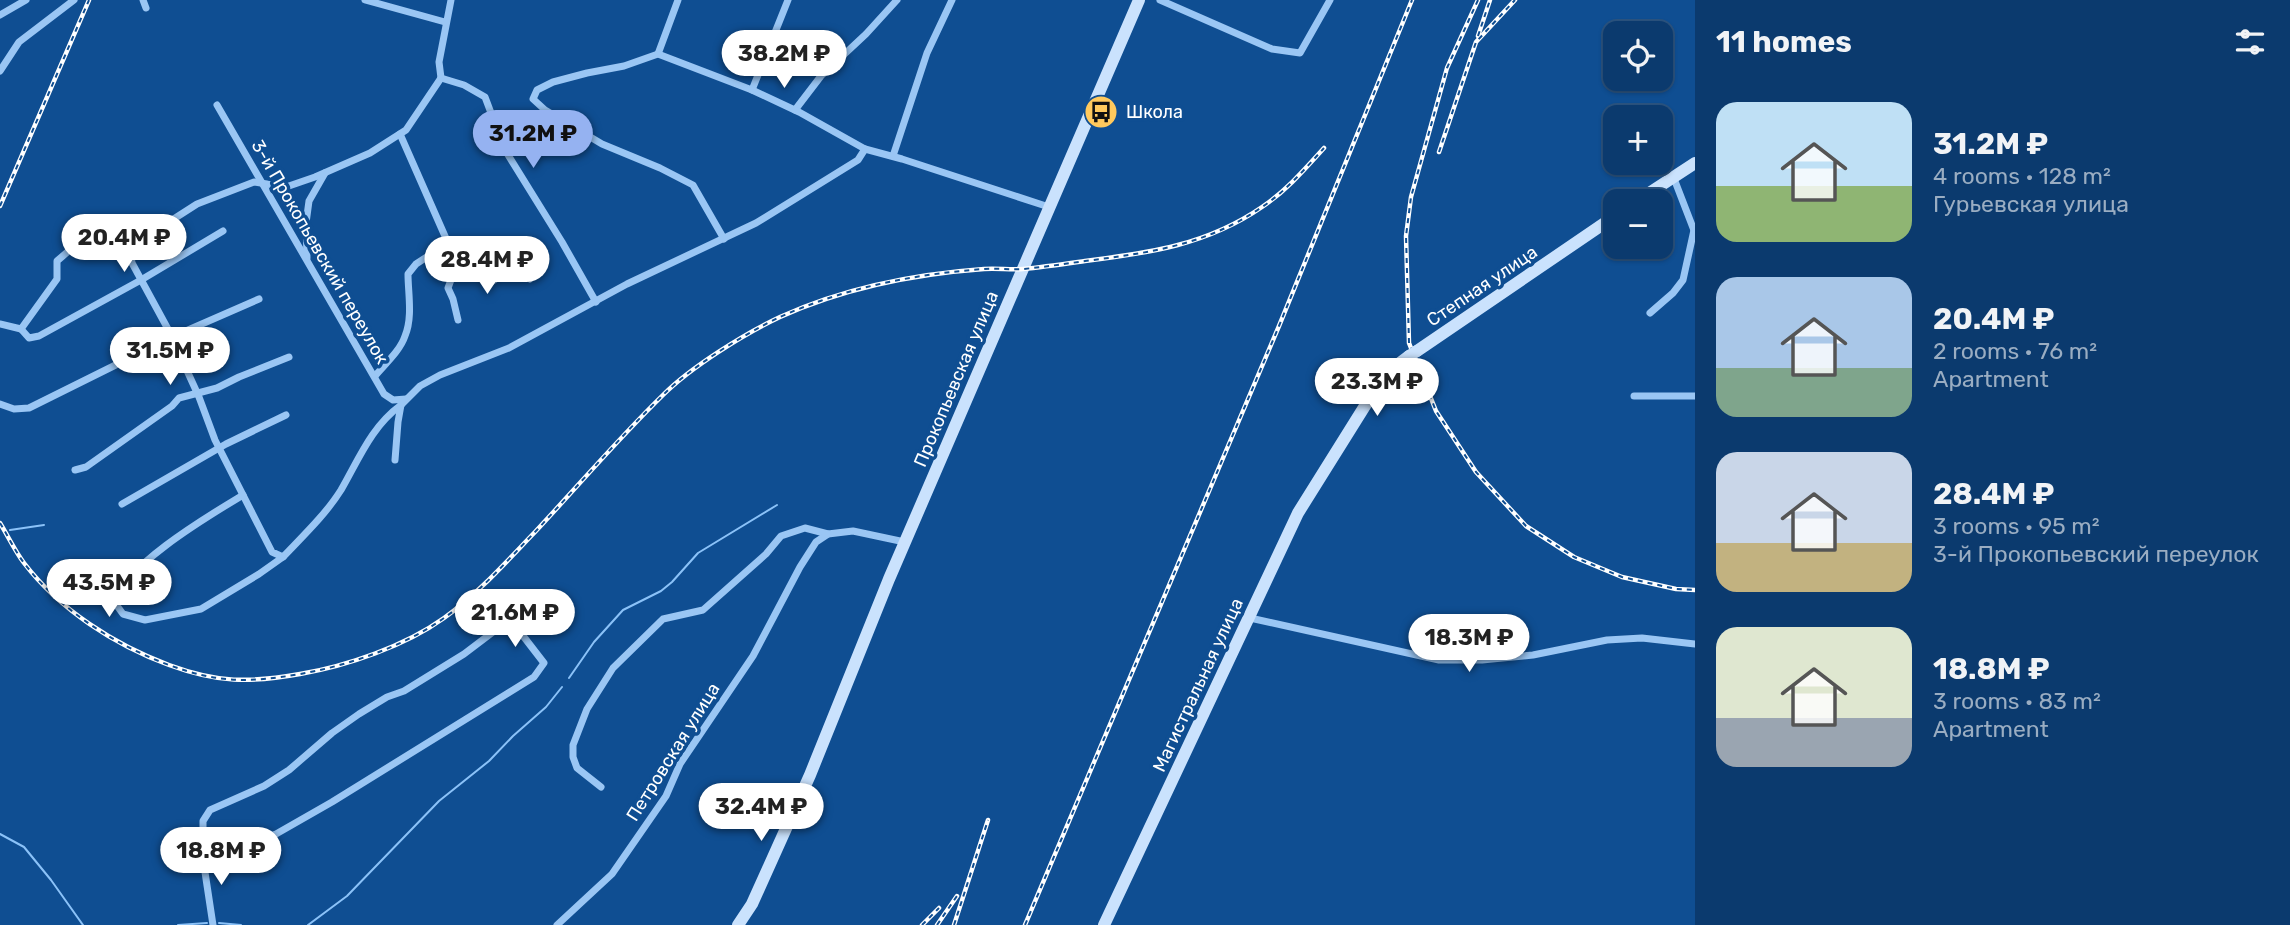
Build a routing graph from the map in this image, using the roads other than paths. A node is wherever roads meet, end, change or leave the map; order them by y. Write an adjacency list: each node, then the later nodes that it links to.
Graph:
1 (26, 0): 12 (street)
2 (75, 0): 15 (street)
3 (365, 0): 13 (street)
4 (451, 0): 13 (street)
5 (678, 0): 14 (street)
6 (788, 0): 17 (street)
7 (897, 0): 19 (street)
8 (952, 0): 22 (street)
9 (1139, 0): 28 (main road, Прокопьевская улица)
10 (1160, 0): 11 (street)
11 (1330, 0)
12 (0, 16)
13 (445, 22): 16 (street)
14 (658, 54): 17 (street); 32 (street)
15 (0, 71)
16 (441, 78): 20 (street); 40 (street)
17 (752, 90): 19 (street)
18 (217, 105): 26 (street, 3-й Прокопьевский переулок)
19 (795, 110): 21 (street)
20 (400, 134): 24 (street); 33 (street)
21 (865, 149): 22 (street); 32 (street)
22 (893, 156): 28 (street)
23 (1695, 163): 25 (main road)
24 (325, 173): 26 (street); 34 (street)
25 (1673, 176): 27 (main road); 31 (street)
26 (264, 184): 34 (street, 3-й Прокопьевский переулок); 35 (street)
27 (1654, 189)
28 (1049, 207): 69 (main road, Прокопьевская улица)
29 (1603, 224): 56 (main road, Степная улица)
30 (223, 231): 38 (street)
31 (1694, 232): 41 (street)
32 (724, 239): 40 (street)
33 (448, 243): 36 (street); 47 (street)
34 (307, 262): 47 (street, 3-й Прокопьевский переулок)
35 (132, 263): 38 (street); 44 (street)
36 (455, 269): 37 (street); 42 (street)
37 (530, 279)
38 (141, 280): 44 (street); 45 (street)
39 (260, 299): 45 (street)
40 (596, 302): 51 (street)
41 (1650, 313)
42 (458, 320)
43 (0, 324): 44 (street)
44 (21, 330)
45 (172, 337): 48 (street); 52 (street)
46 (289, 357): 48 (street)
47 (374, 376): 51 (street, 3-й Прокопьевский переулок)
48 (197, 391): 54 (street); 57 (street)
49 (1634, 396): 50 (street)
50 (1695, 396)
51 (404, 402): 55 (street); 62 (street)
52 (0, 404)
53 (286, 415): 54 (street)
54 (219, 448): 58 (street); 59 (street)
55 (396, 460)
56 (1329, 463): 63 (main road, Магистральная улица)
57 (75, 470)
58 (243, 495): 62 (street); 62 (street)
59 (122, 504)
60 (828, 534): 61 (street); 65 (street); 68 (street, Петровская улица)
61 (900, 541)
62 (283, 556)
63 (1250, 618): 64 (street); 70 (main road, Магистральная улица)
64 (1695, 644)
65 (601, 787)
66 (204, 850): 66 (street); 67 (street)
67 (213, 925)
68 (557, 925)
69 (738, 925)
70 (1104, 925)

